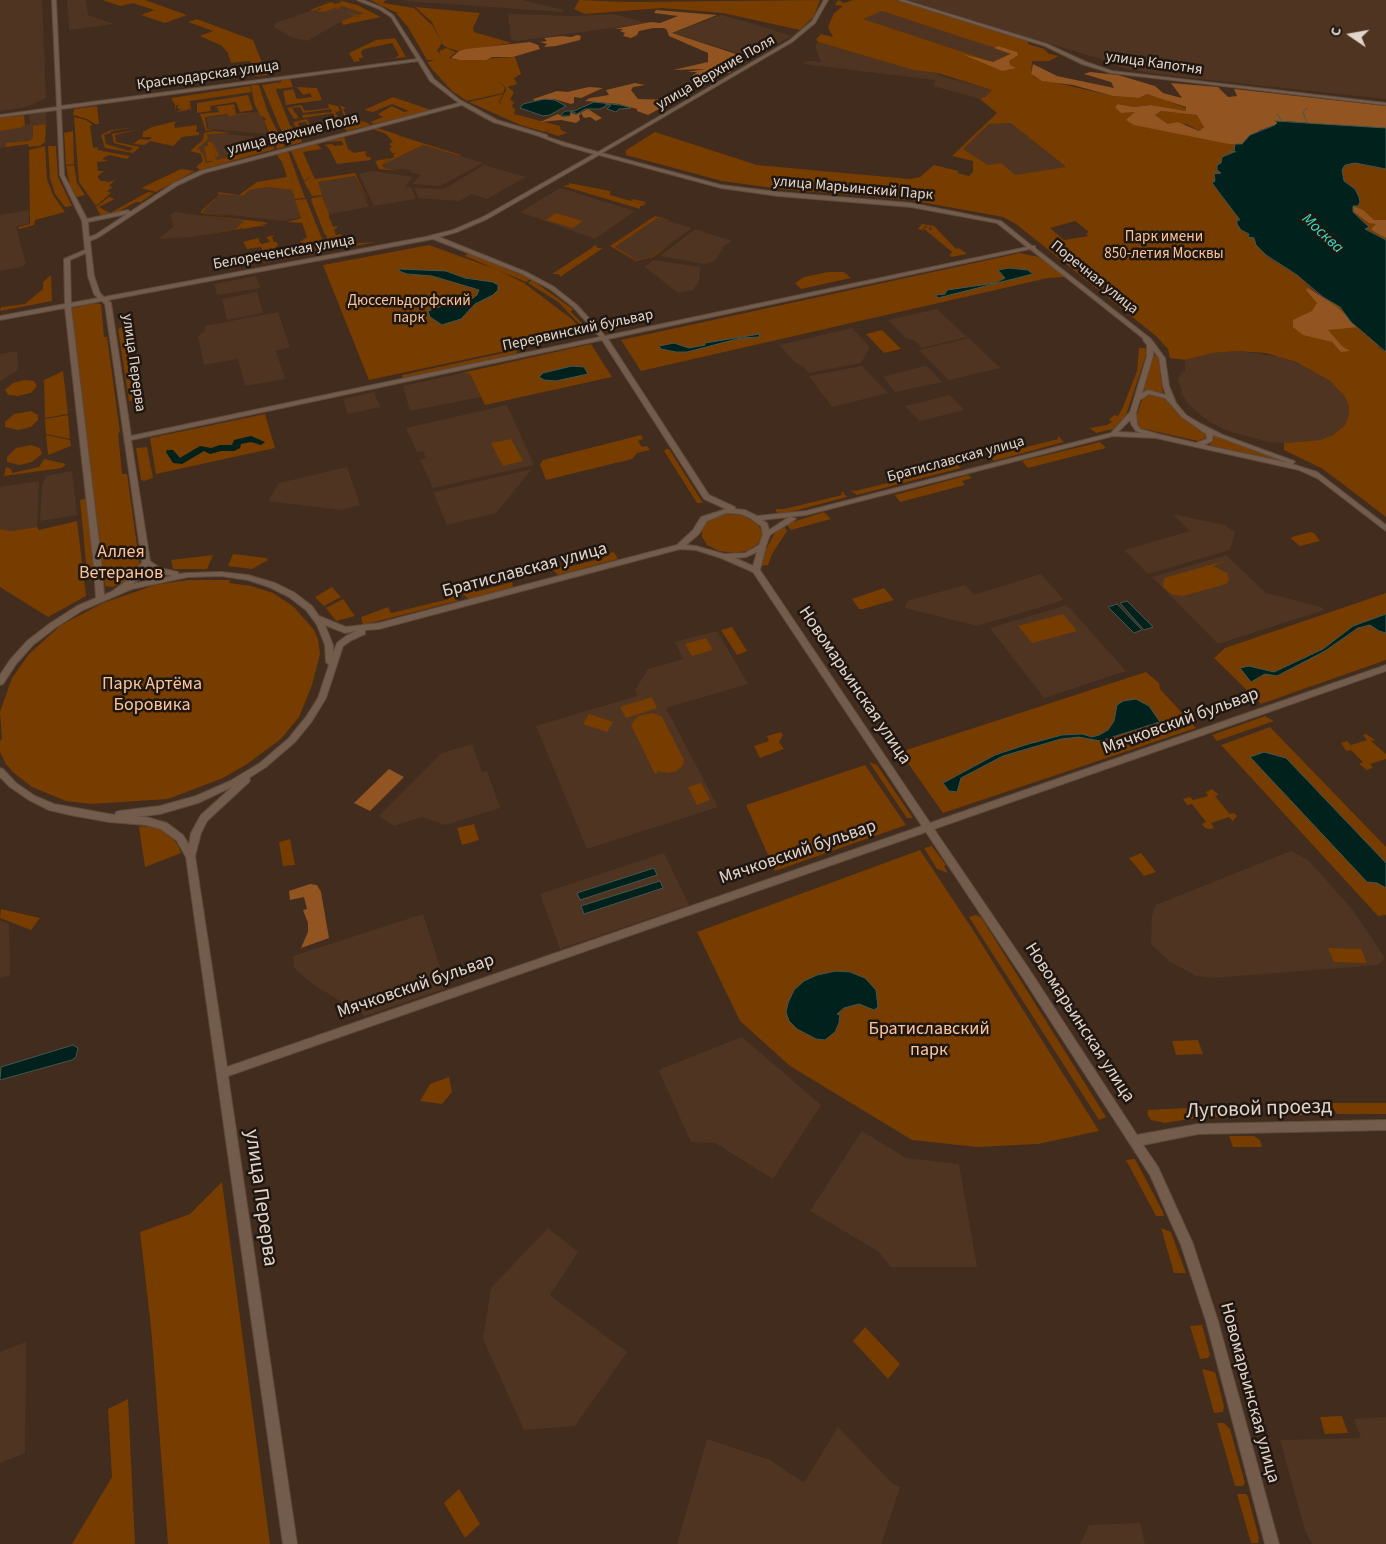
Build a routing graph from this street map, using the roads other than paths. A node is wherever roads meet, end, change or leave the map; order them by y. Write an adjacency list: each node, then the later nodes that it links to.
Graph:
1 (54, 0): 9 (main road, улица Перерва)
2 (359, 0): 6 (main road)
3 (826, 0): 12 (main road, улица Верхние Поля)
4 (831, 0): 12 (main road, улица Верхние Поля)
5 (900, 0): 8 (main road, улица Капотня)
6 (419, 60): 7 (main road); 9 (main road, Краснодарская улица)
7 (462, 104): 11 (main road); 14 (main road, улица Верхние Поля)
8 (1386, 104)
9 (59, 108): 10 (main road, Краснодарская улица); 15 (main road, улица Перерва)
10 (0, 116)
11 (589, 150): 12 (main road); 12 (main road)
12 (600, 153): 13 (main road); 13 (main road, улица Марьинский Парк); 13 (main road); 16 (main road, Белореченская улица)
13 (613, 157): 18 (main road, улица Марьинский Парк)
14 (138, 208): 15 (main road, улица Верхние Поля); 17 (main road, улица Верхние Поля)
15 (85, 221): 17 (main road, улица Перерва)
16 (434, 237): 21 (street, Белореченская улица); 25 (main road)
17 (88, 240): 19 (main road, улица Перерва)
18 (1033, 247): 24 (main road, Поречная улица); 25 (main road, Перервинский бульвар)
19 (89, 250): 20 (street); 21 (street, улица Перерва)
20 (67, 259): 22 (main road)
21 (103, 299): 22 (main road, Белореченская улица); 32 (main road, улица Перерва)
22 (68, 305): 23 (main road, Белореченская улица); 51 (main road)
23 (0, 318)
24 (1137, 331): 26 (main road, Поречная улица); 27 (main road, Поречная улица)
25 (604, 338): 32 (street, Перервинский бульвар); 35 (main road)
26 (1137, 399): 27 (main road, Поречная улица); 28 (main road, Поречная улица)
27 (1173, 403): 29 (main road, Поречная улица)
28 (1133, 413): 30 (main road); 31 (main road, Поречная улица)
29 (1199, 426): 33 (main road, Поречная улица); 34 (main road, Поречная улица)
30 (1113, 434): 31 (main road, Братиславская улица); 37 (main road, Братиславская улица)
31 (1156, 436): 33 (main road, Поречная улица)
32 (128, 439): 47 (main road, улица Перерва)
33 (1191, 443): 34 (main road, Поречная улица)
34 (1318, 476): 40 (main road, Поречная улица)
35 (706, 498): 36 (main road); 39 (street)
36 (742, 512): 38 (main road, Братиславская улица); 39 (main road, Братиславская улица)
37 (806, 513): 38 (main road, Братиславская улица); 42 (main road, Братиславская улица)
38 (756, 518): 42 (main road)
39 (700, 524): 41 (main road, Братиславская улица)
40 (1386, 529)
41 (696, 532): 44 (street, Братиславская улица); 45 (street)
42 (767, 534): 43 (main road)
43 (762, 546): 46 (main road, Братиславская улица); 48 (main road)
44 (680, 547): 45 (main road, Братиславская улица); 53 (main road, Братиславская улица)
45 (708, 550): 46 (main road, Братиславская улица)
46 (724, 556): 48 (main road)
47 (146, 562): 49 (main road); 50 (main road)
48 (756, 570): 60 (main road, Новомарьинская улица)
49 (188, 575): 50 (main road, Братиславская улица); 52 (main road, Братиславская улица)
50 (115, 592): 51 (main road, Братиславская улица)
51 (100, 598): 56 (main road, Братиславская улица)
52 (317, 618): 53 (main road, Братиславская улица); 55 (main road, Братиславская улица)
53 (379, 626): 55 (main road, Братиславская улица)
54 (1386, 668): 60 (main road, Мячковский бульвар)
55 (328, 677): 57 (main road, Братиславская улица)
56 (0, 682)
57 (263, 765): 59 (main road, Братиславская улица); 61 (main road, улица Перерва)
58 (0, 771): 59 (main road, Братиславская улица)
59 (70, 811): 61 (main road, улица Перерва)
60 (928, 826): 62 (street, Мячковский бульвар); 64 (main road, Новомарьинская улица)
61 (191, 857): 62 (main road, улица Перерва)
62 (223, 1073): 65 (main road, улица Перерва)
63 (1386, 1125): 64 (main road, Луговой проезд)
64 (1135, 1141): 66 (main road, Новомарьинская улица)
65 (290, 1544)
66 (1272, 1544)

